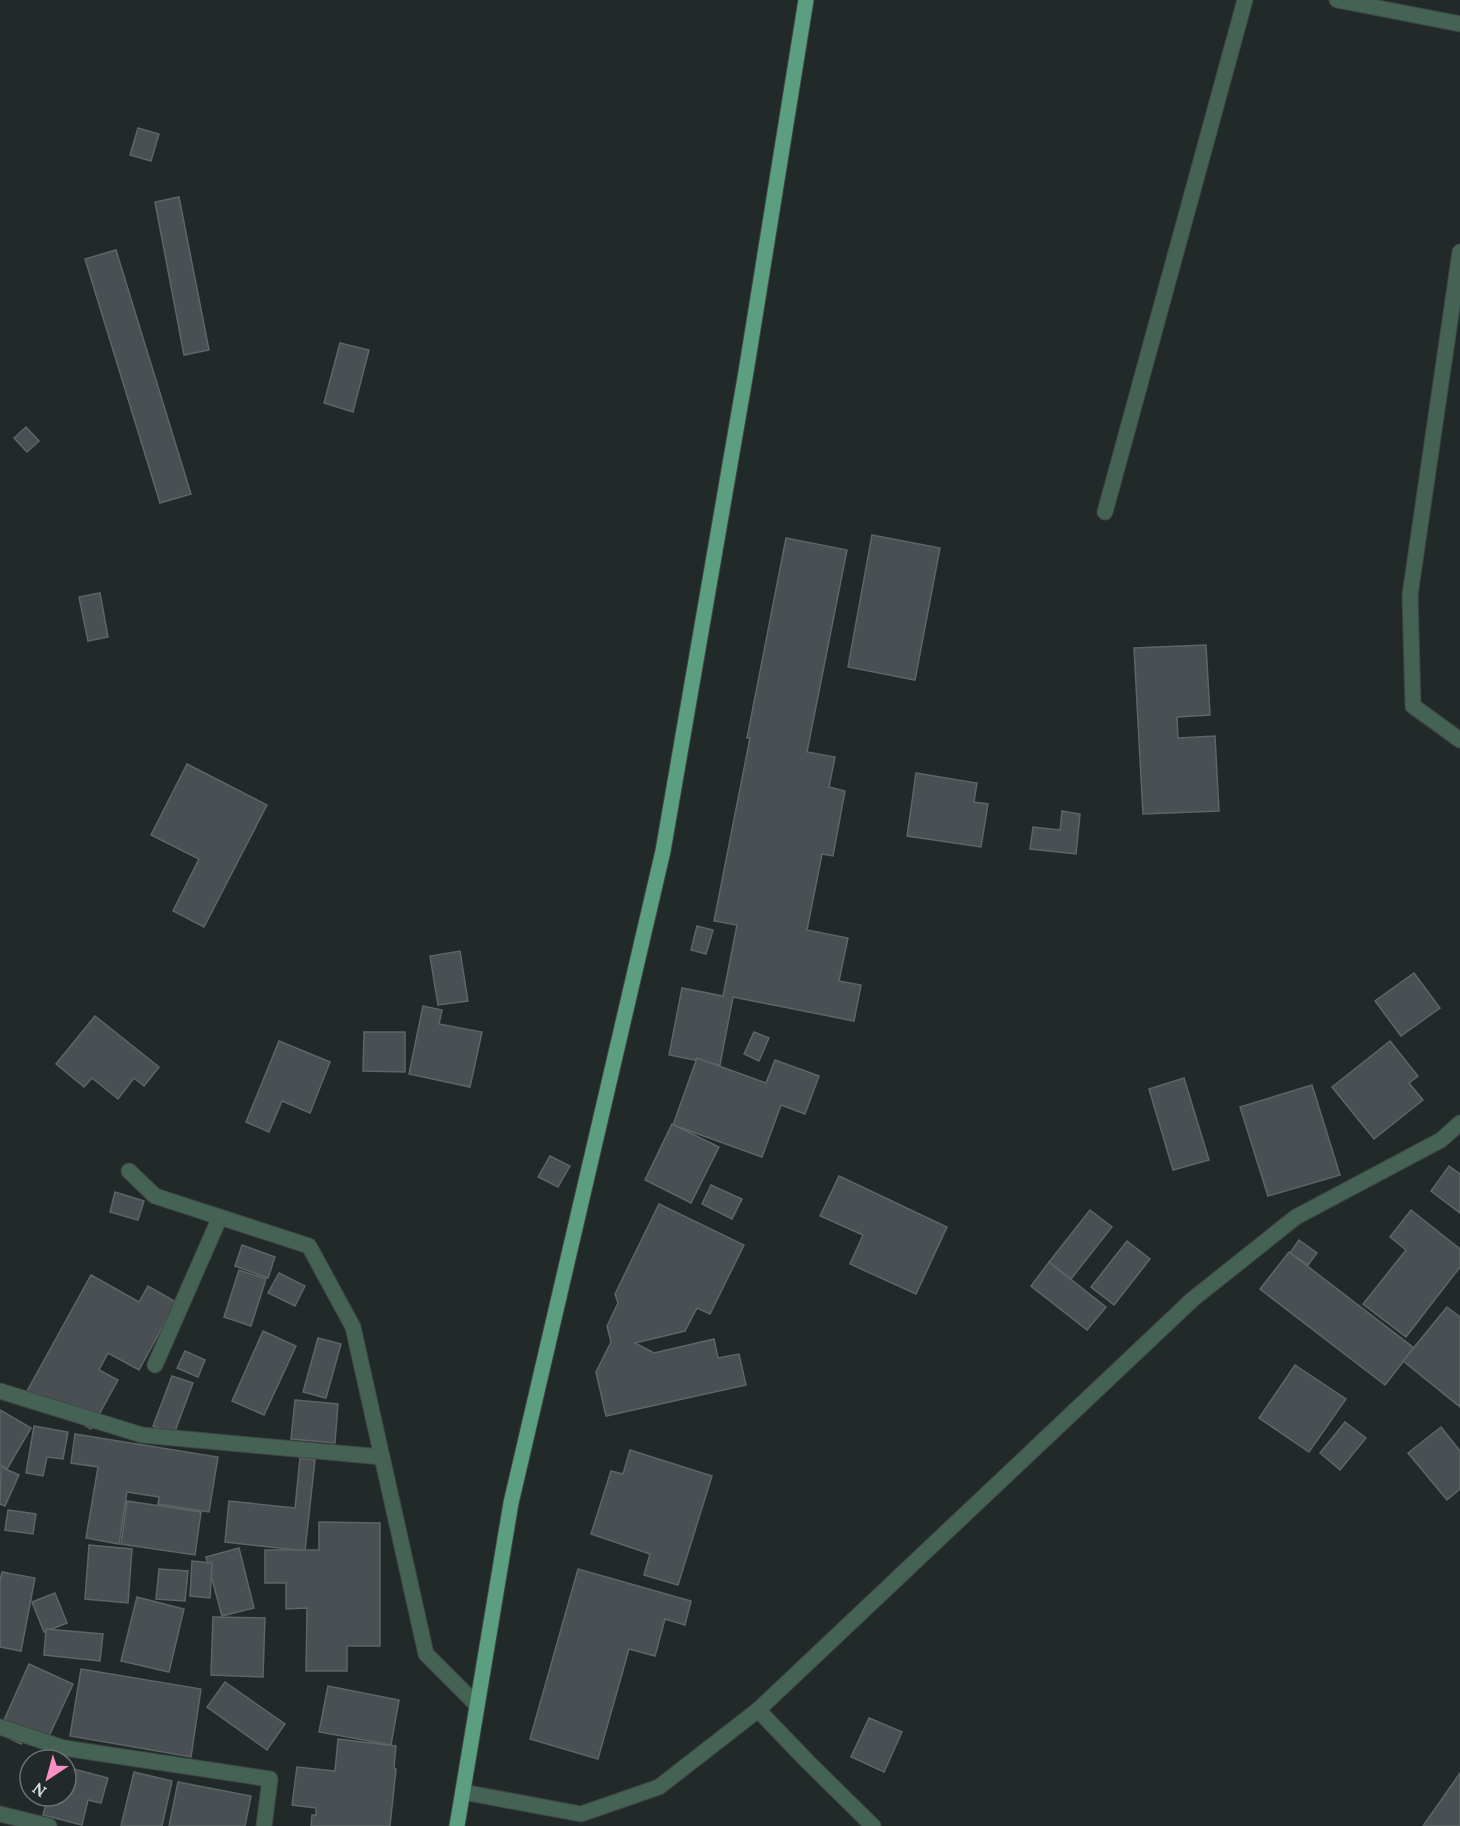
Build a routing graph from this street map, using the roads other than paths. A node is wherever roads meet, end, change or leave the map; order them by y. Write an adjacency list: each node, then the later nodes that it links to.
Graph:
1 (806, 0): 14 (main road)
2 (1245, 0): 6 (street)
3 (1337, 0): 4 (street)
4 (1460, 24)
5 (1460, 256): 7 (street)
6 (1104, 512)
7 (1460, 740)
8 (1460, 1123): 15 (street)
9 (129, 1171): 10 (street)
10 (220, 1217): 11 (street); 13 (street)
11 (155, 1365)
12 (0, 1391): 13 (street)
13 (382, 1457): 14 (street)
14 (477, 1705): 17 (main road)
15 (758, 1710): 17 (street); 22 (street)
16 (0, 1727): 20 (street)
17 (462, 1792): 21 (main road)
18 (0, 1814): 19 (street)
19 (49, 1826)
20 (264, 1826)
21 (457, 1826)
22 (873, 1826)

